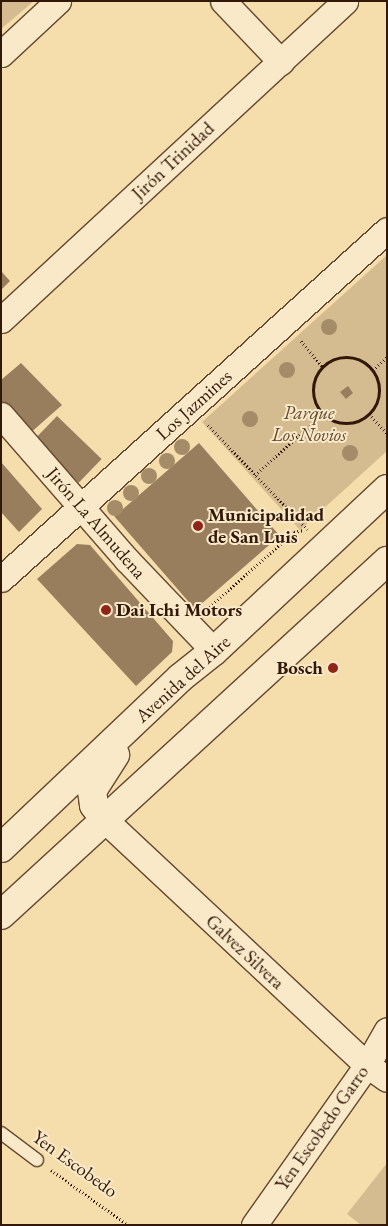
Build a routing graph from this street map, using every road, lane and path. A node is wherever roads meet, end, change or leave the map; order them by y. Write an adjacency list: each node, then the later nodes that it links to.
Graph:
1 (58, 1): 4 (street)
2 (223, 1): 5 (street)
3 (345, 1): 5 (street, Jirón Trinidad)
4 (1, 54)
5 (281, 62): 7 (street, Jirón Trinidad)
6 (387, 230): 19 (street, Los Jazmines)
7 (1, 320)
8 (295, 335): 10 (path)
9 (387, 357): 11 (path)
10 (324, 367): 11 (path); 12 (path)
11 (373, 370): 13 (path)
12 (324, 414): 13 (path); 17 (path)
13 (369, 414): 16 (path)
14 (1, 416): 19 (street, Jirón La Almudena)
15 (202, 418): 17 (path)
16 (387, 433)
17 (255, 475): 21 (path)
18 (387, 489): 25 (main road, Avenida del Aire)
19 (82, 507): 23 (street, Los Jazmines); 24 (street, Jirón La Almudena)
20 (314, 524): 21 (path)
21 (307, 530): 24 (path)
22 (387, 561): 27 (main road)
23 (1, 579)
24 (195, 631): 25 (street, Jirón La Almudena)
25 (214, 651): 26 (main road, Avenida del Aire)
26 (124, 733): 27 (main road); 28 (main road, Avenida del Aire)
27 (106, 821): 29 (main road); 31 (street, Galvez Silvera)
28 (1, 848)
29 (1, 916)
30 (387, 1030): 31 (street, Yen Escobedo Garro)
31 (377, 1072): 35 (street, Yen Escobedo Garro)
32 (1, 1133): 33 (lane, Yen Escobedo)
33 (37, 1160): 34 (path, Yen Escobedo)
34 (128, 1225)
35 (254, 1225)

